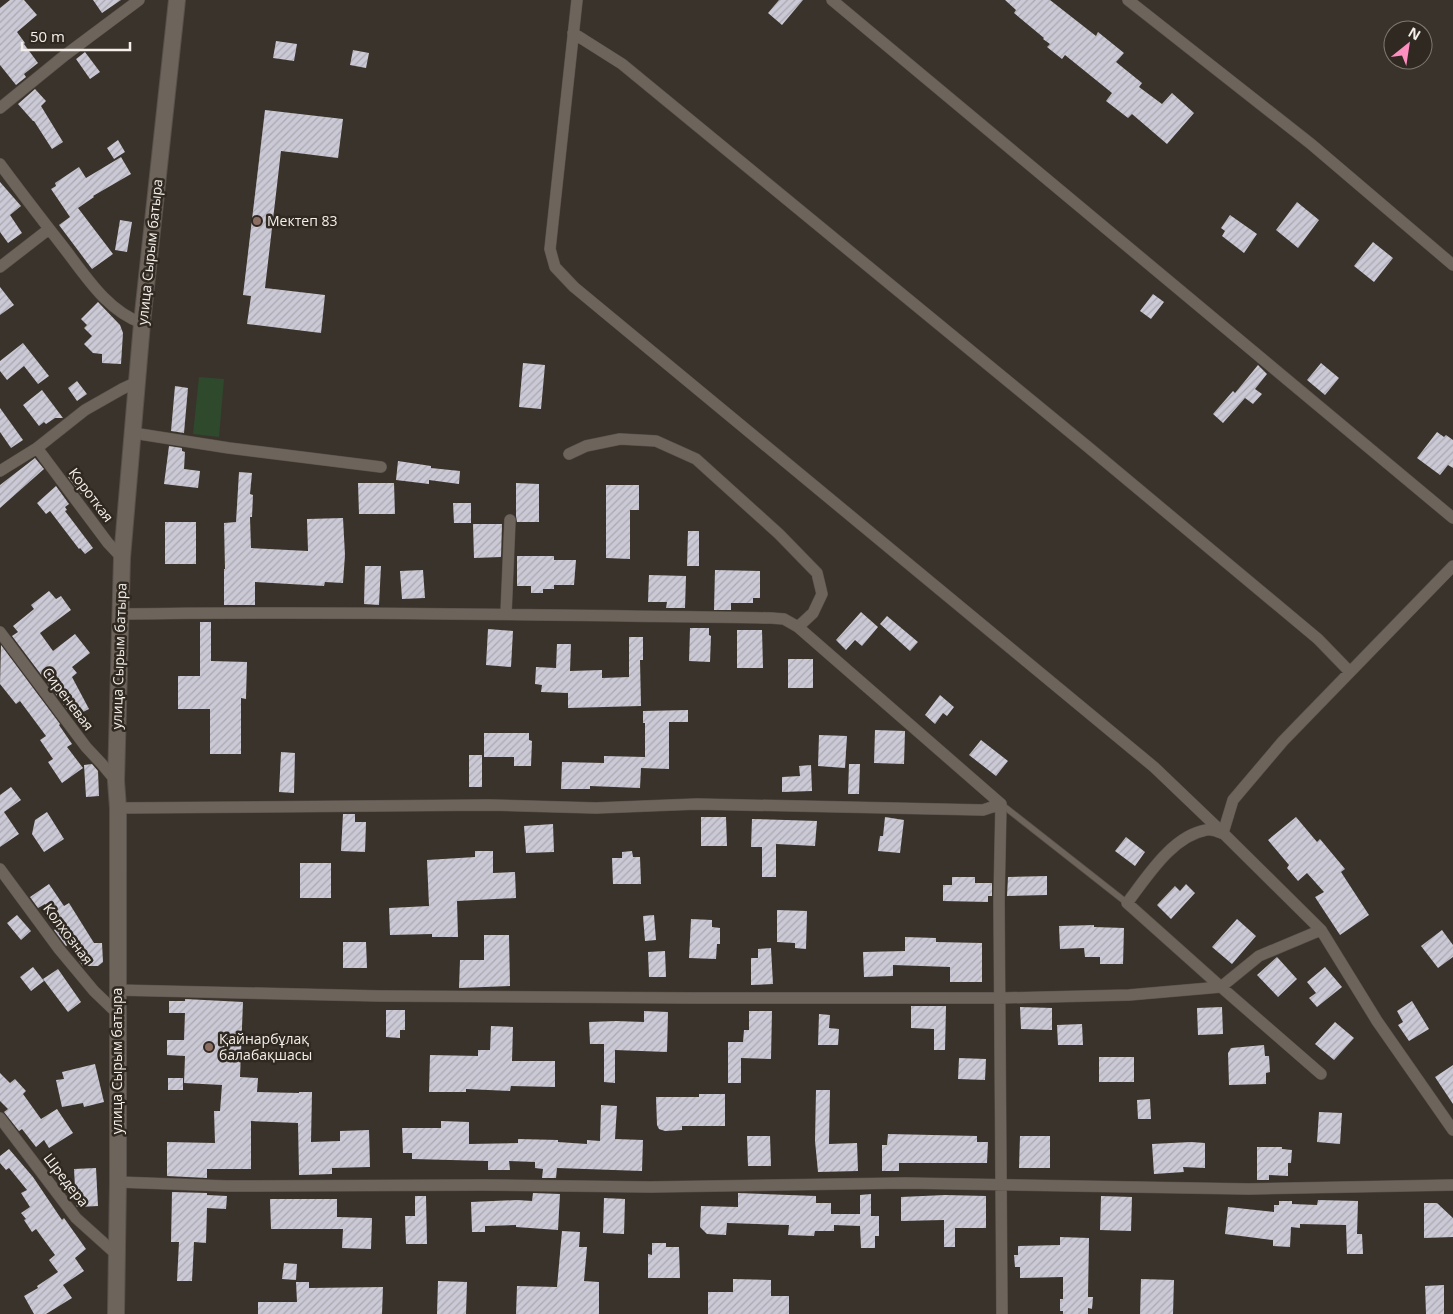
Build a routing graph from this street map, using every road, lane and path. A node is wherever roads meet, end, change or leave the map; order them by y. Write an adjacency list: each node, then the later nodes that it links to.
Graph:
1 (139, 0): 7 (street)
2 (177, 0): 12 (street, улица Сырым батыра)
3 (577, 0): 6 (street)
4 (832, 0): 19 (street)
5 (1128, 0): 10 (street)
6 (573, 33): 27 (street); 31 (street)
7 (0, 108)
8 (0, 164): 9 (street)
9 (49, 229): 11 (street); 12 (street)
10 (1453, 266)
11 (0, 267)
12 (142, 323): 13 (street, улица Сырым батыра)
13 (137, 382): 14 (street, улица Сырым батыра); 15 (street)
14 (133, 433): 17 (street); 21 (street, улица Сырым батыра)
15 (37, 448): 18 (street); 21 (street, Короткая)
16 (569, 454): 25 (street)
17 (380, 467)
18 (0, 470)
19 (1453, 518)
20 (510, 520): 24 (street)
21 (122, 558): 23 (street, улица Сырым батыра)
22 (1453, 566): 27 (street)
23 (120, 614): 24 (street); 28 (street, улица Сырым батыра)
24 (506, 614): 25 (street)
25 (798, 627): 29 (street)
26 (0, 632): 28 (street, Сиреневая)
27 (1350, 672): 31 (street)
28 (116, 781): 30 (street, улица Сырым батыра)
29 (1001, 804): 30 (street); 33 (lane); 37 (street)
30 (118, 808): 36 (street, улица Сырым батыра)
31 (1223, 833): 33 (street); 34 (street)
32 (0, 869): 38 (street, Колхозная)
33 (1127, 902): 35 (street)
34 (1321, 930): 35 (street); 41 (street)
35 (1221, 987): 37 (street); 39 (street)
36 (118, 990): 37 (street); 38 (street, улица Сырым батыра)
37 (1000, 998): 43 (street)
38 (118, 1014): 42 (street, улица Сырым батыра)
39 (1321, 1074)
40 (0, 1118): 45 (street, Шредера)
41 (1453, 1130)
42 (118, 1182): 43 (street); 45 (street, улица Сырым батыра)
43 (1002, 1184): 44 (street); 47 (street)
44 (1453, 1185)
45 (116, 1254): 46 (street, улица Сырым батыра)
46 (116, 1314)
47 (1002, 1314)

